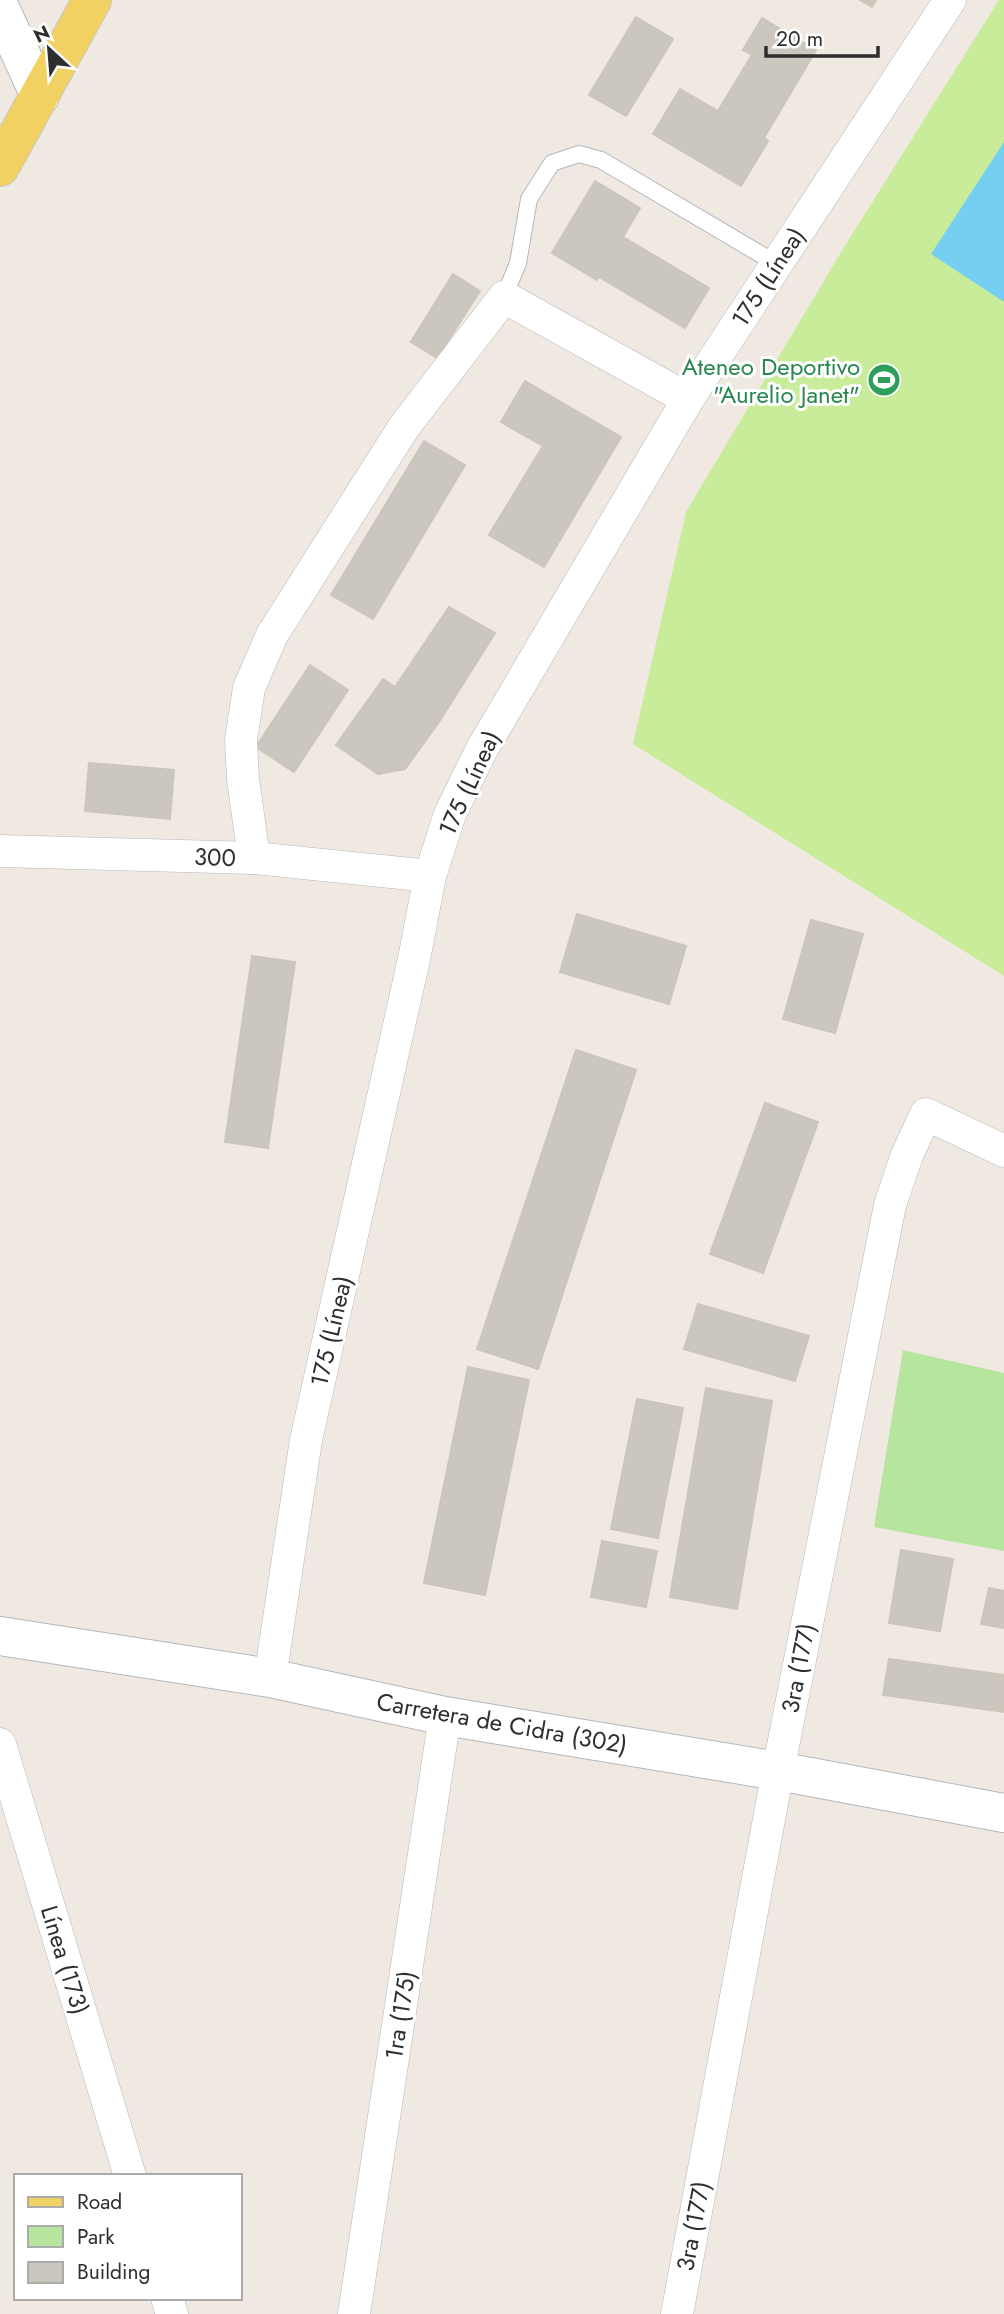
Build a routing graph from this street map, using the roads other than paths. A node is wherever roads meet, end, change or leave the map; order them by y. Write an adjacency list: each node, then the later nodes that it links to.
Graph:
1 (92, 0): 4 (main road)
2 (950, 0): 6 (street, 175 (Línea))
3 (0, 8): 4 (main road)
4 (40, 96): 5 (main road)
5 (0, 167)
6 (777, 264): 7 (lane); 8 (street, 175 (Línea))
7 (504, 298): 8 (street); 10 (street)
8 (688, 399): 11 (street, 175 (Línea))
9 (0, 851): 10 (street, 300)
10 (254, 858): 11 (street, 300)
11 (430, 876): 14 (street, 175 (Línea))
12 (1004, 1151): 17 (street, 3ra (177))
13 (0, 1636): 14 (main road, Carretera de Cidra (302))
14 (270, 1678): 15 (main road, Carretera de Cidra (302))
15 (445, 1716): 17 (main road, Carretera de Cidra (302)); 20 (street, 1ra (175))
16 (0, 1744): 19 (street, Línea (173))
17 (778, 1771): 18 (main road, Carretera de Cidra (302)); 21 (street, 3ra (177))
18 (1004, 1813)
19 (130, 2174)
20 (354, 2314)
21 (677, 2314)

